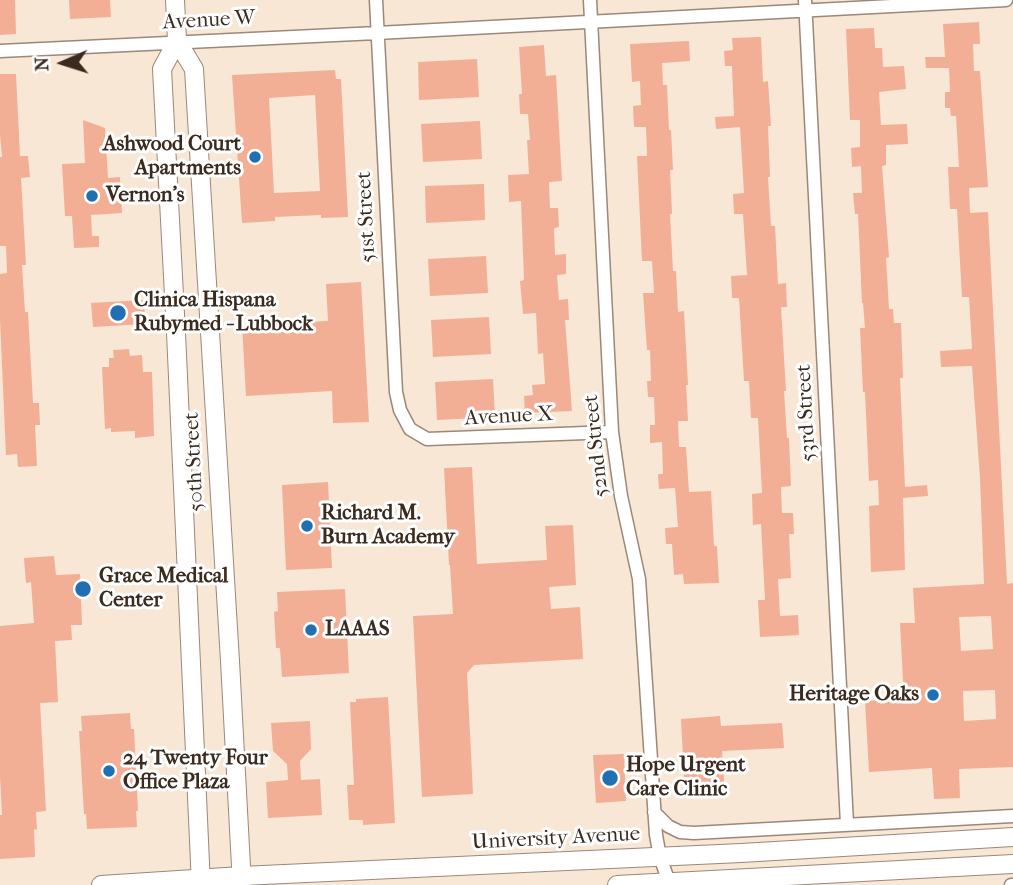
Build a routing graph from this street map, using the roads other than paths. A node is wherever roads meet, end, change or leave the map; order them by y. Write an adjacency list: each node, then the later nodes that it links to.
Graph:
1 (175, 0): 8 (main road, 50th Street)
2 (376, 0): 7 (street, 51st Street)
3 (590, 0): 6 (street, 52nd Street)
4 (1006, 0): 5 (street, Avenue W)
5 (805, 5): 6 (street, Avenue W); 14 (street, 53rd Street)
6 (592, 22): 7 (street, Avenue W); 11 (street, 52nd Street)
7 (377, 33): 8 (street, Avenue W); 10 (street, 51st Street)
8 (177, 41): 9 (street, Avenue W); 18 (main road, 50th Street); 19 (main road, 50th Street)
9 (0, 51)
10 (410, 429): 11 (street, Avenue X)
11 (612, 432): 12 (street, 52nd Street)
12 (654, 811): 14 (street); 16 (street, 52nd Street)
13 (1013, 816): 14 (street)
14 (847, 824)
15 (1013, 837): 16 (main road, University Avenue)
16 (660, 856): 18 (main road, University Avenue); 20 (street, 52nd Street)
17 (1013, 864): 20 (main road)
18 (242, 880): 19 (main road, University Avenue)
19 (201, 882): 21 (main road, University Avenue)
20 (670, 883): 22 (main road)
21 (102, 885)
22 (617, 885)

